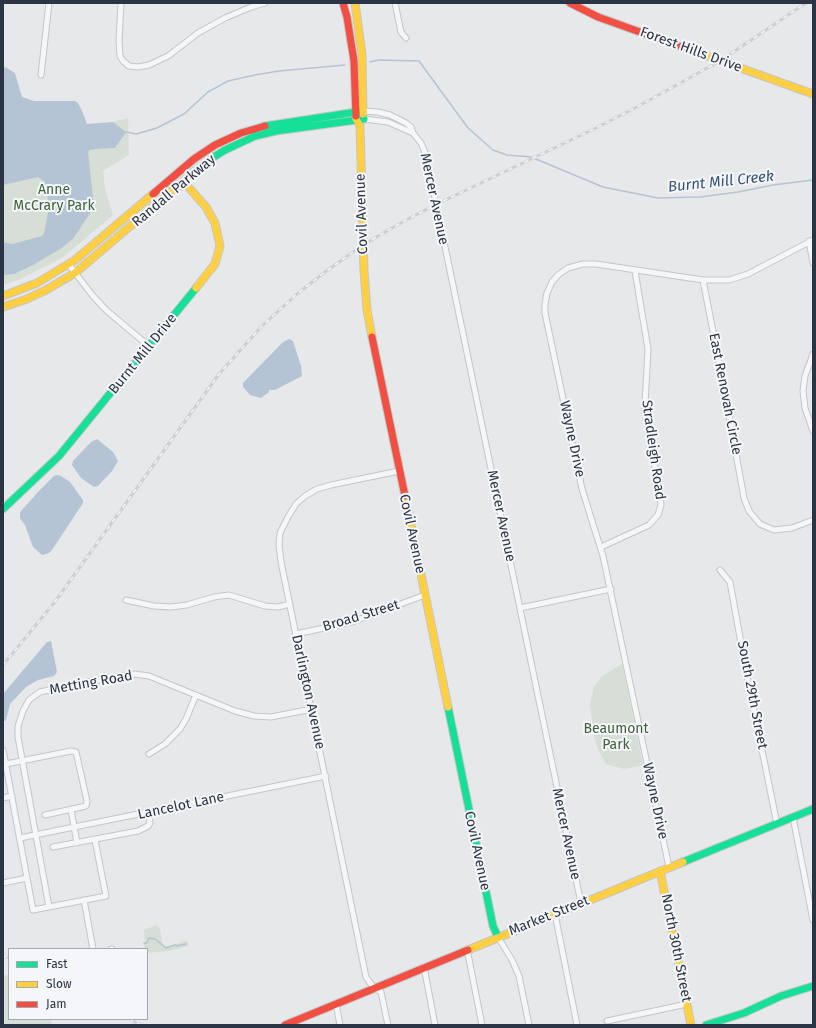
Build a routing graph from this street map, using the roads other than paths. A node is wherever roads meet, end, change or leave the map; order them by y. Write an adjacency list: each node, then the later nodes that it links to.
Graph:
1 (49, 3): 9 (street)
2 (121, 3): 3 (street)
3 (265, 3)
4 (343, 3): 11 (main road)
5 (355, 3): 11 (main road)
6 (395, 3): 8 (street)
7 (570, 3): 10 (main road, Forest Hills Drive)
8 (406, 38)
9 (41, 75)
10 (813, 94)
11 (360, 117): 12 (main road, Randall Parkway); 13 (main road, Randall Parkway); 25 (main road, Covil Avenue); 34 (street, Mercer Avenue)
12 (177, 174): 13 (street); 16 (main road, Randall Parkway)
13 (183, 181): 18 (main road, Randall Parkway); 22 (main road, Burnt Mill Drive)
14 (811, 240): 15 (street); 19 (street, Wayne Drive)
15 (813, 263)
16 (69, 265): 18 (street); 20 (main road, Randall Parkway)
17 (635, 271): 19 (street, Wayne Drive); 28 (street, Stradleigh Road); 28 (street, Wayne Drive)
18 (75, 273): 21 (main road, Randall Parkway); 22 (street)
19 (703, 280): 27 (street, East Renovah Circle)
20 (3, 296)
21 (3, 307)
22 (150, 346): 26 (main road, Burnt Mill Drive)
23 (813, 354): 24 (street)
24 (813, 431)
25 (399, 471): 31 (main road, Covil Avenue); 33 (street, Darlington Avenue)
26 (3, 510)
27 (813, 520)
28 (601, 547): 30 (street, Wayne Drive)
29 (720, 570): 50 (street, South 29th Street)
30 (611, 590): 34 (street); 57 (street, Wayne Drive)
31 (425, 595): 35 (street, Broad Street); 67 (main road, Covil Avenue)
32 (126, 600): 33 (street)
33 (290, 604): 35 (street, Darlington Avenue)
34 (520, 608): 63 (street, Mercer Avenue)
35 (296, 634): 37 (street, Darlington Avenue)
36 (196, 694): 37 (street, Metting Road); 39 (street); 40 (street, Metting Road)
37 (312, 709): 42 (street, Darlington Avenue)
38 (3, 750): 41 (street)
39 (148, 754)
40 (23, 761): 41 (street); 46 (street); 52 (street, Metting Road)
41 (6, 764): 43 (street)
42 (326, 776): 47 (street, Lancelot Lane); 72 (street, Darlington Avenue)
43 (12, 796): 44 (street); 53 (street)
44 (3, 798)
45 (813, 808): 49 (main road, Market Street)
46 (71, 810): 48 (street); 51 (street)
47 (149, 813): 51 (street, Lancelot Lane); 54 (street)
48 (45, 815)
49 (793, 817): 50 (main road, Market Street); 61 (street)
50 (777, 824): 57 (main road, Market Street)
51 (74, 827): 52 (street, Lancelot Lane); 55 (street)
52 (37, 835): 53 (street, Lancelot Lane); 64 (street, Metting Road)
53 (20, 838): 59 (street)
54 (95, 840): 55 (street); 62 (street)
55 (77, 842): 56 (street)
56 (53, 847)
57 (669, 867): 58 (main road, Market Street)
58 (660, 871): 63 (main road, Market Street); 74 (main road, North 30th Street)
59 (27, 878): 60 (street); 64 (street)
60 (3, 883)
61 (811, 898): 66 (street)
62 (84, 900): 64 (street); 68 (street)
63 (581, 903): 65 (main road, Market Street)
64 (49, 907)
65 (555, 914): 67 (main road, Market Street); 82 (street)
66 (813, 920)
67 (498, 937): 69 (main road, Market Street); 81 (street)
68 (93, 948)
69 (467, 950): 70 (main road, Market Street); 80 (street)
70 (424, 967): 72 (main road, Market Street); 79 (street)
71 (813, 986): 84 (main road)
72 (374, 988): 73 (main road, Market Street); 78 (street, Darlington Avenue)
73 (336, 1004): 76 (main road, Market Street); 77 (street)
74 (687, 1004): 75 (street); 83 (main road, North 30th Street)
75 (607, 1021)
76 (285, 1025)
77 (340, 1025)
78 (388, 1025)
79 (435, 1025)
80 (482, 1025)
81 (530, 1025)
82 (577, 1025)
83 (691, 1025)
84 (706, 1025)

